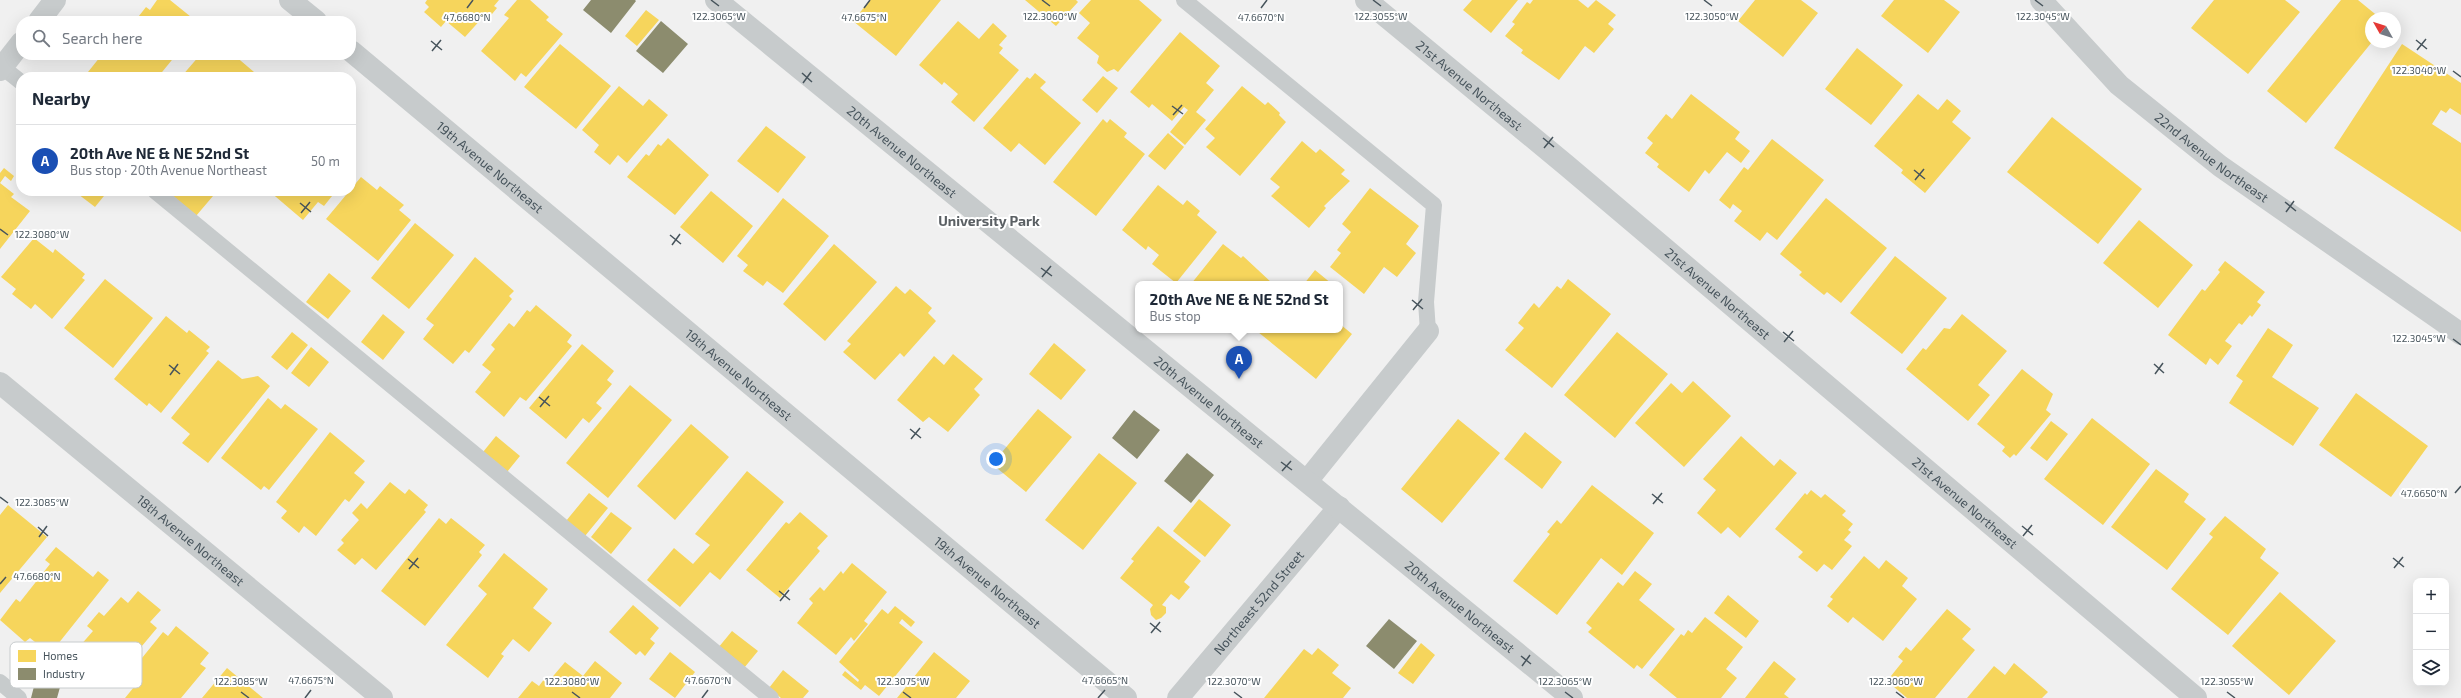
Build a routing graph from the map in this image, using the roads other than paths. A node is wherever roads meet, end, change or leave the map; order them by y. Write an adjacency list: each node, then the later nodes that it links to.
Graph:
1 (55, 0): 7 (street)
2 (290, 0): 8 (street)
3 (716, 0): 17 (street, 20th Avenue Northeast)
4 (1184, 0): 14 (lane)
5 (1366, 0): 26 (street, 21st Avenue Northeast)
6 (2041, 0): 15 (street, 22nd Avenue Northeast)
7 (43, 16)
8 (310, 16)
9 (16, 49): 11 (street)
10 (356, 55): 23 (street, 19th Avenue Northeast)
11 (1, 68): 12 (lane)
12 (16, 78)
13 (161, 196): 22 (lane)
14 (1428, 331): 17 (street)
15 (2461, 334)
16 (0, 383): 21 (street, 18th Avenue Northeast)
17 (1307, 481): 18 (street, 20th Avenue Northeast)
18 (1339, 507): 24 (street, Northeast 52nd Street); 25 (street, 20th Avenue Northeast)
19 (0, 682): 20 (lane)
20 (20, 698)
21 (382, 698)
22 (771, 698)
23 (1126, 698)
24 (1178, 698)
25 (1572, 698)
26 (2196, 698)

